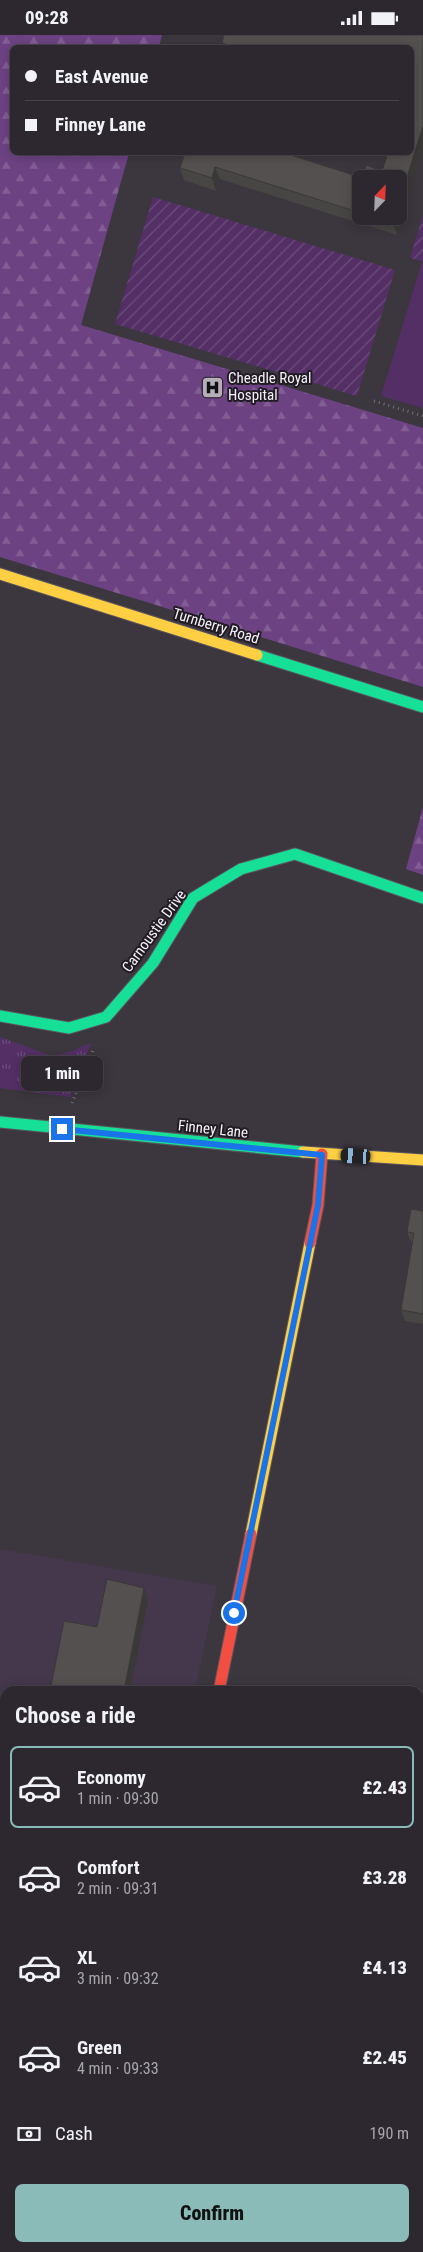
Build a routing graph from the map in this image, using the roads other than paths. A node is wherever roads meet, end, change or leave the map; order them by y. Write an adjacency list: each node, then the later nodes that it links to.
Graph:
1 (0, 574): 2 (street, Turnberry Road)
2 (423, 707)
3 (423, 898): 4 (street, Carnoustie Drive)
4 (0, 1016)
5 (0, 1122): 6 (street, Finney Lane)
6 (322, 1155): 7 (street, Finney Lane); 8 (street)
7 (423, 1160)
8 (219, 1686)

